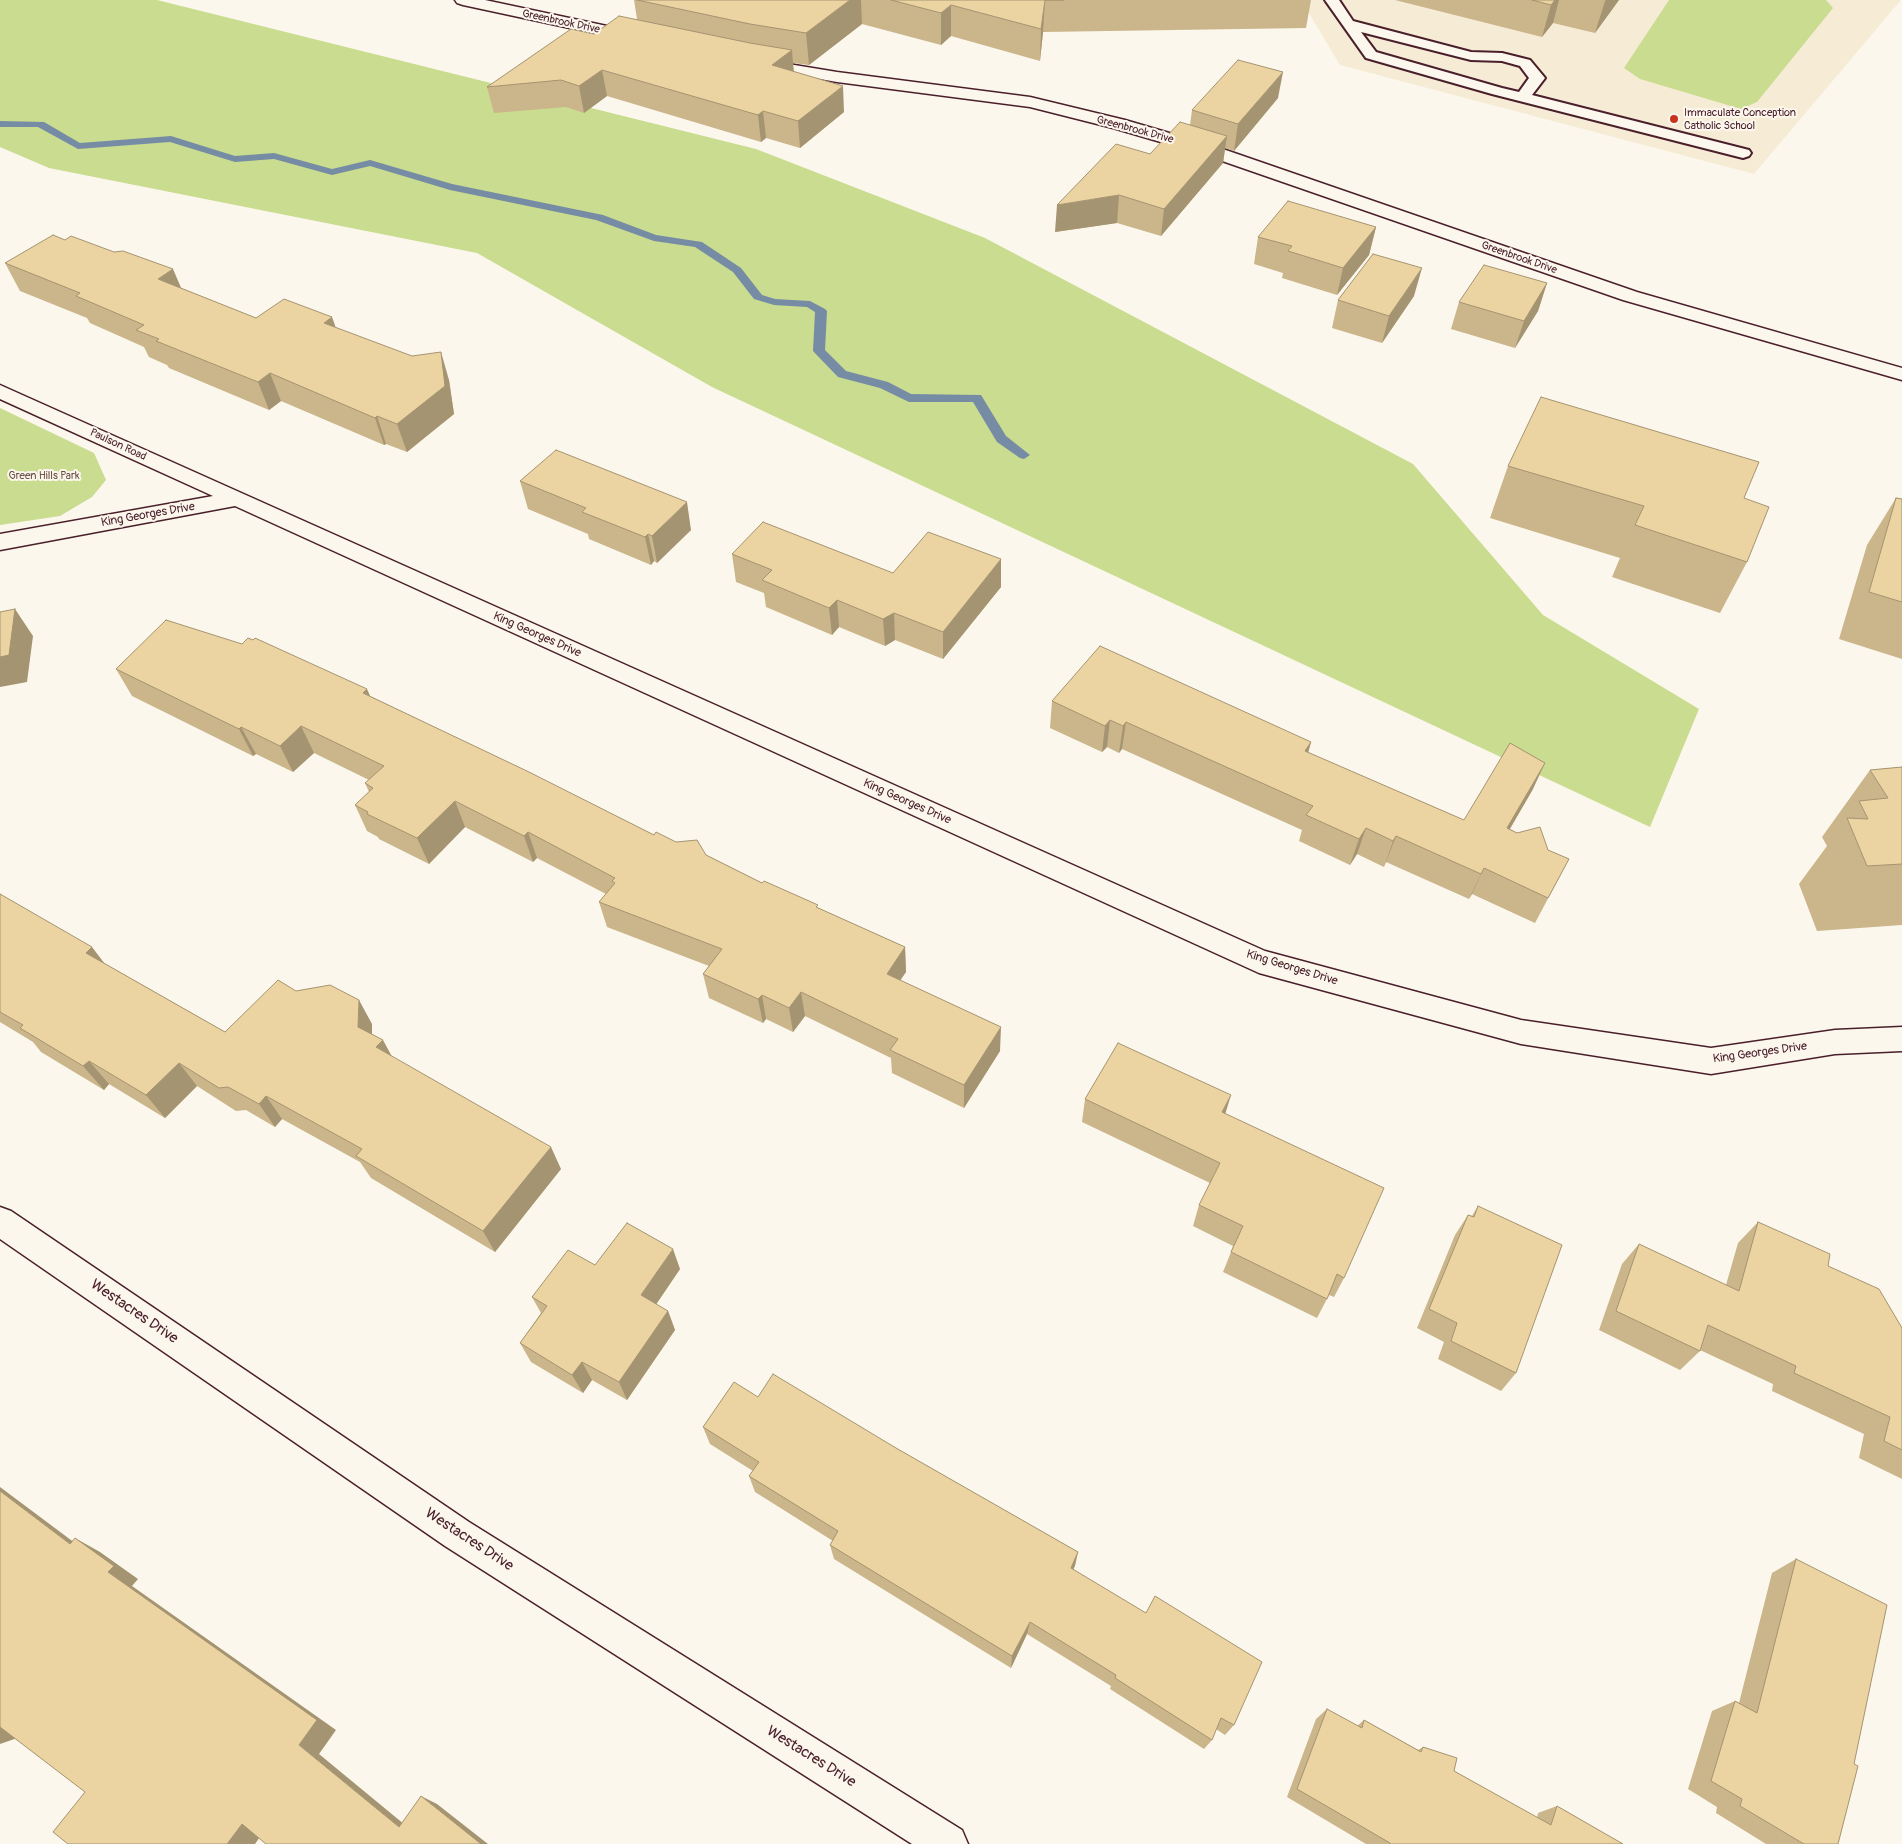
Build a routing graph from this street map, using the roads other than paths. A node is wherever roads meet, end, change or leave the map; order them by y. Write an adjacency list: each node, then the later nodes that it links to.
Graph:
1 (463, 0): 4 (street, Greenbrook Drive)
2 (1332, 0): 3 (lane)
3 (1348, 24): 6 (lane); 6 (lane)
4 (655, 41)
5 (743, 60): 8 (street, Greenbrook Drive)
6 (1524, 96): 7 (lane)
7 (1743, 153)
8 (1902, 374)
9 (0, 391): 10 (street, Paulson Road)
10 (236, 499): 11 (street, King Georges Drive); 13 (street, King Georges Drive)
11 (0, 542)
12 (1902, 1038): 13 (street, King Georges Drive)
13 (1835, 1042): 14 (street, King Georges Drive)
14 (1902, 1055)
15 (0, 1221): 16 (street, Westacres Drive)
16 (948, 1844)

